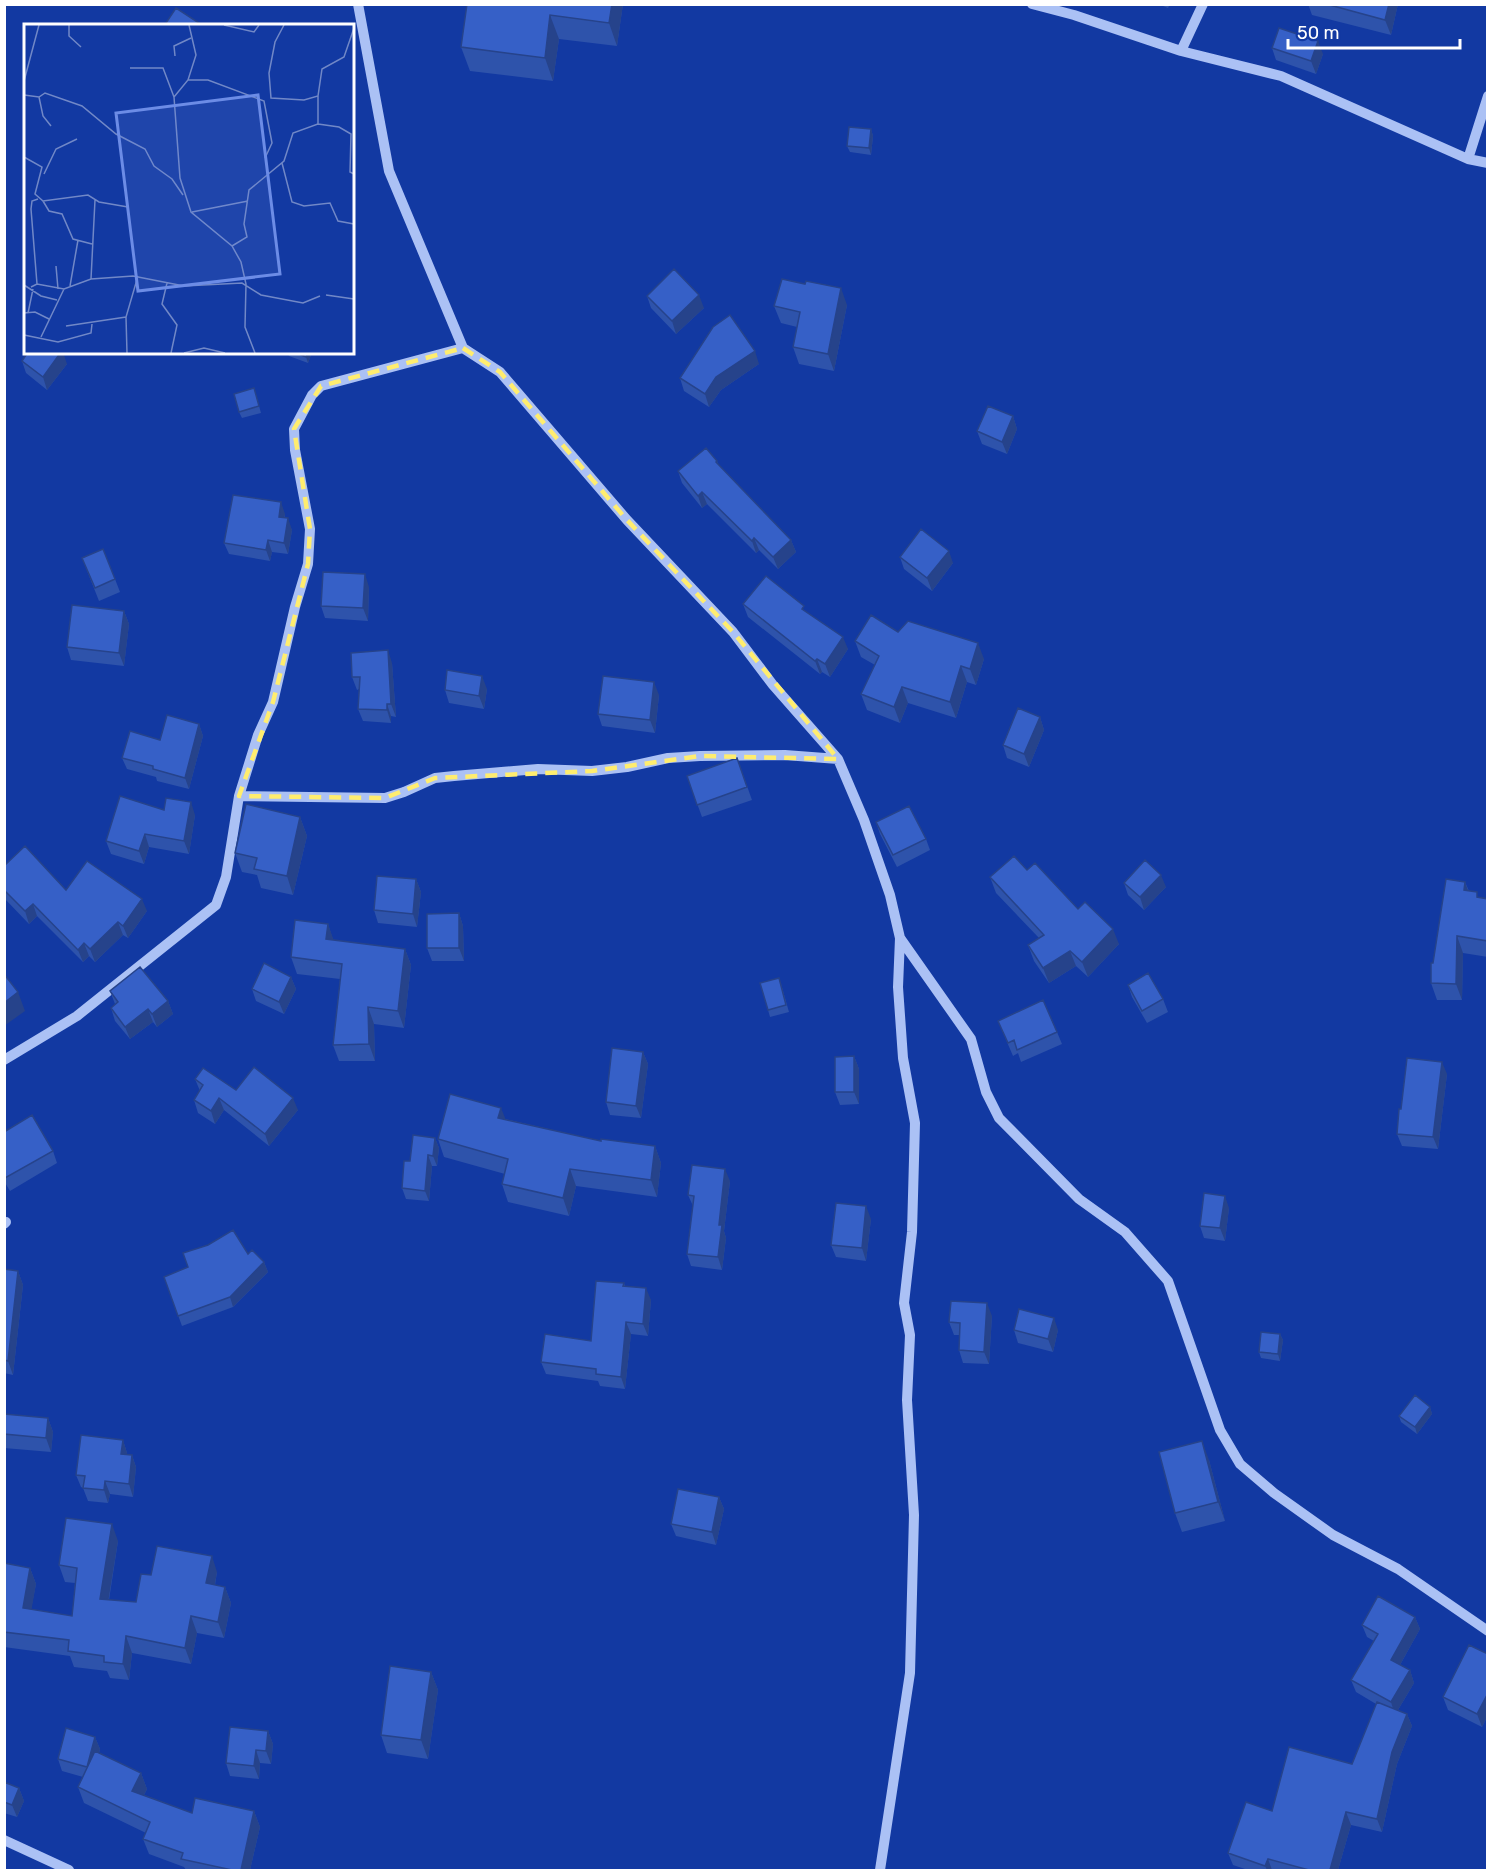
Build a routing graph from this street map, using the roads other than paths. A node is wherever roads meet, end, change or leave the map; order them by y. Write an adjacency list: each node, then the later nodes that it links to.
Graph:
1 (358, 4): 8 (street)
2 (1032, 4): 4 (street)
3 (1203, 4): 4 (street)
4 (1181, 51): 6 (street)
5 (1488, 96): 6 (street)
6 (1468, 159): 7 (street)
7 (1488, 163)
8 (463, 348): 9 (street); 10 (street)
9 (838, 759): 10 (street); 11 (street)
10 (239, 796): 12 (street)
11 (900, 938): 13 (street); 16 (street)
12 (4, 1060)
13 (1488, 1631)
14 (4, 1840): 15 (street)
15 (69, 1870)
16 (880, 1870)

